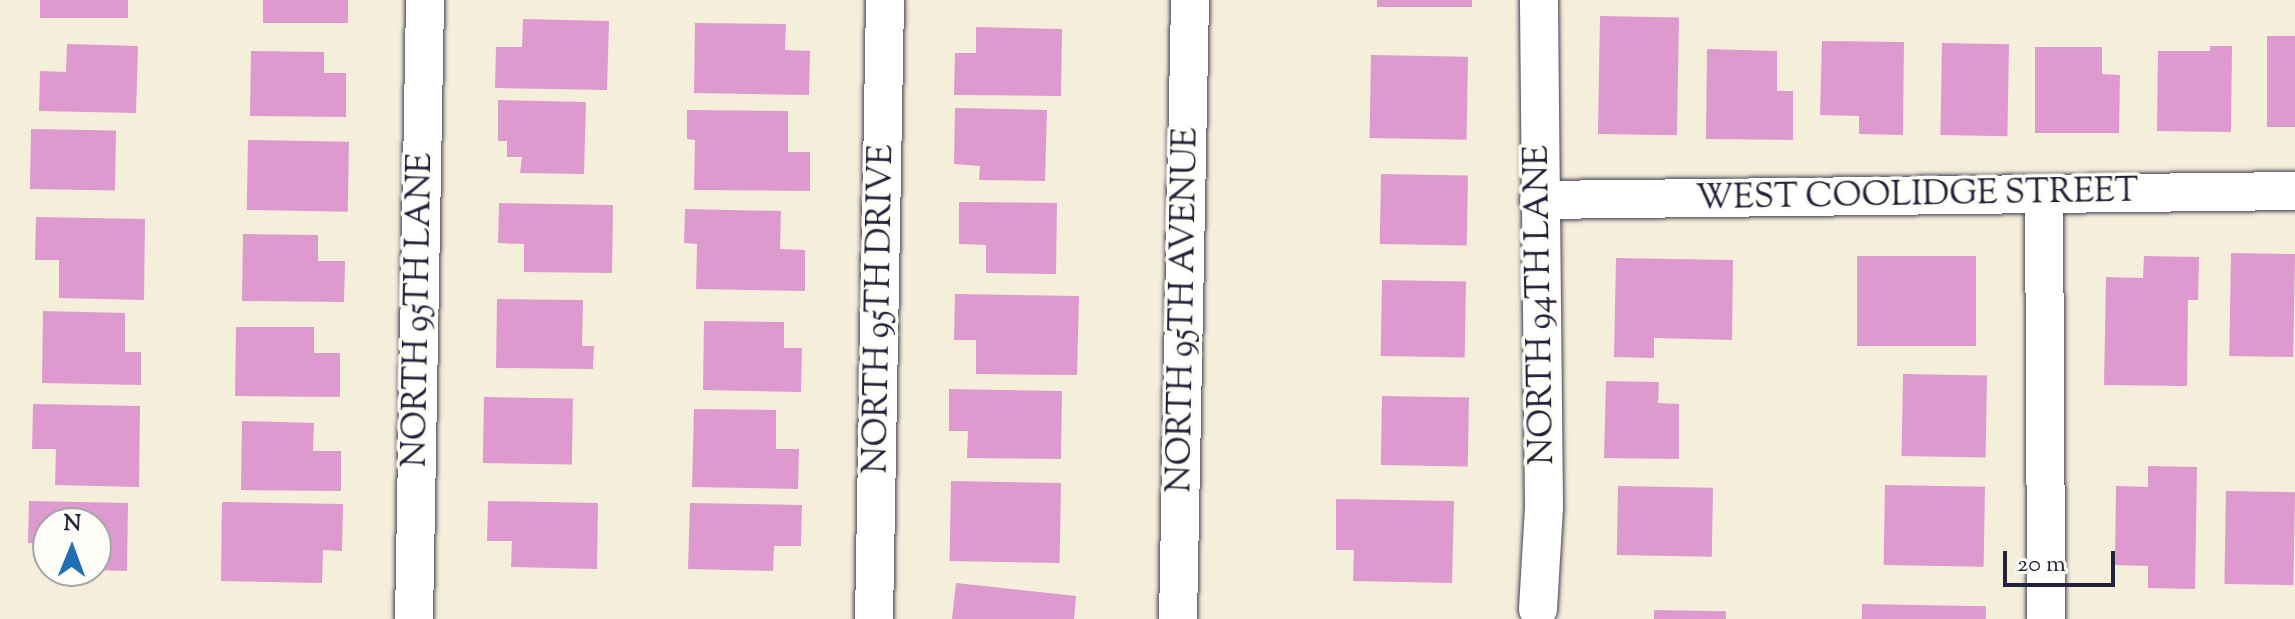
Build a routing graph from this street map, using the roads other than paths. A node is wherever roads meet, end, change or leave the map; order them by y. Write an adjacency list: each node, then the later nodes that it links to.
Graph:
1 (425, 0): 9 (street, NORTH 95TH LANE)
2 (885, 0): 10 (street, NORTH 95TH DRIVE)
3 (1190, 0): 11 (street, NORTH 95TH AVENUE)
4 (1539, 0): 7 (street, NORTH 94TH LANE)
5 (2295, 191): 6 (street, WEST COOLIDGE STREET)
6 (2044, 195): 7 (street, WEST COOLIDGE STREET); 12 (street)
7 (1539, 200): 8 (street, NORTH 94TH LANE)
8 (1538, 609)
9 (414, 619)
10 (874, 619)
11 (1178, 619)
12 (2046, 619)

